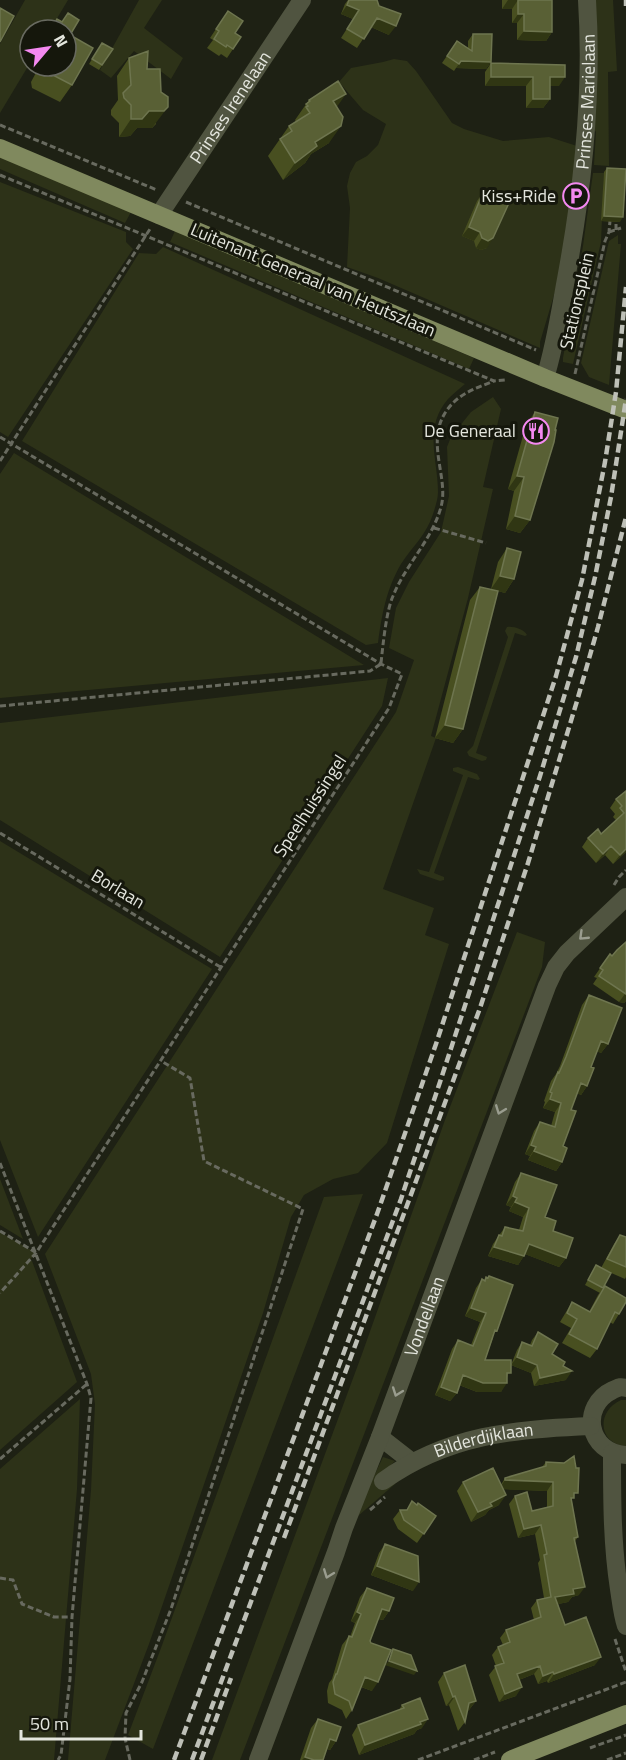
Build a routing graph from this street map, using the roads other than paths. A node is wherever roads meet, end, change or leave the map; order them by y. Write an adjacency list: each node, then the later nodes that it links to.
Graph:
1 (302, 0): 4 (street, Prinses Irenelaan)
2 (587, 0): 5 (street, Prinses Marielaan)
3 (0, 148): 4 (main road, Luitenant Generaal van Heutszlaan)
4 (159, 215): 5 (main road, Luitenant Generaal van Heutszlaan)
5 (545, 378): 6 (main road, Luitenant Generaal van Heutszlaan)
6 (626, 410)
7 (626, 897): 10 (street, Vondellaan, one-way to 10)
8 (626, 1388): 9 (street)
9 (591, 1426): 11 (street); 12 (street, Bilderdijklaan)
10 (380, 1437): 12 (street); 16 (street, Vondellaan, one-way to 16)
11 (619, 1454): 14 (street)
12 (412, 1462): 13 (street, Bilderdijklaan)
13 (385, 1489)
14 (620, 1629)
15 (626, 1714): 17 (main road)
16 (258, 1760)
17 (510, 1760)

